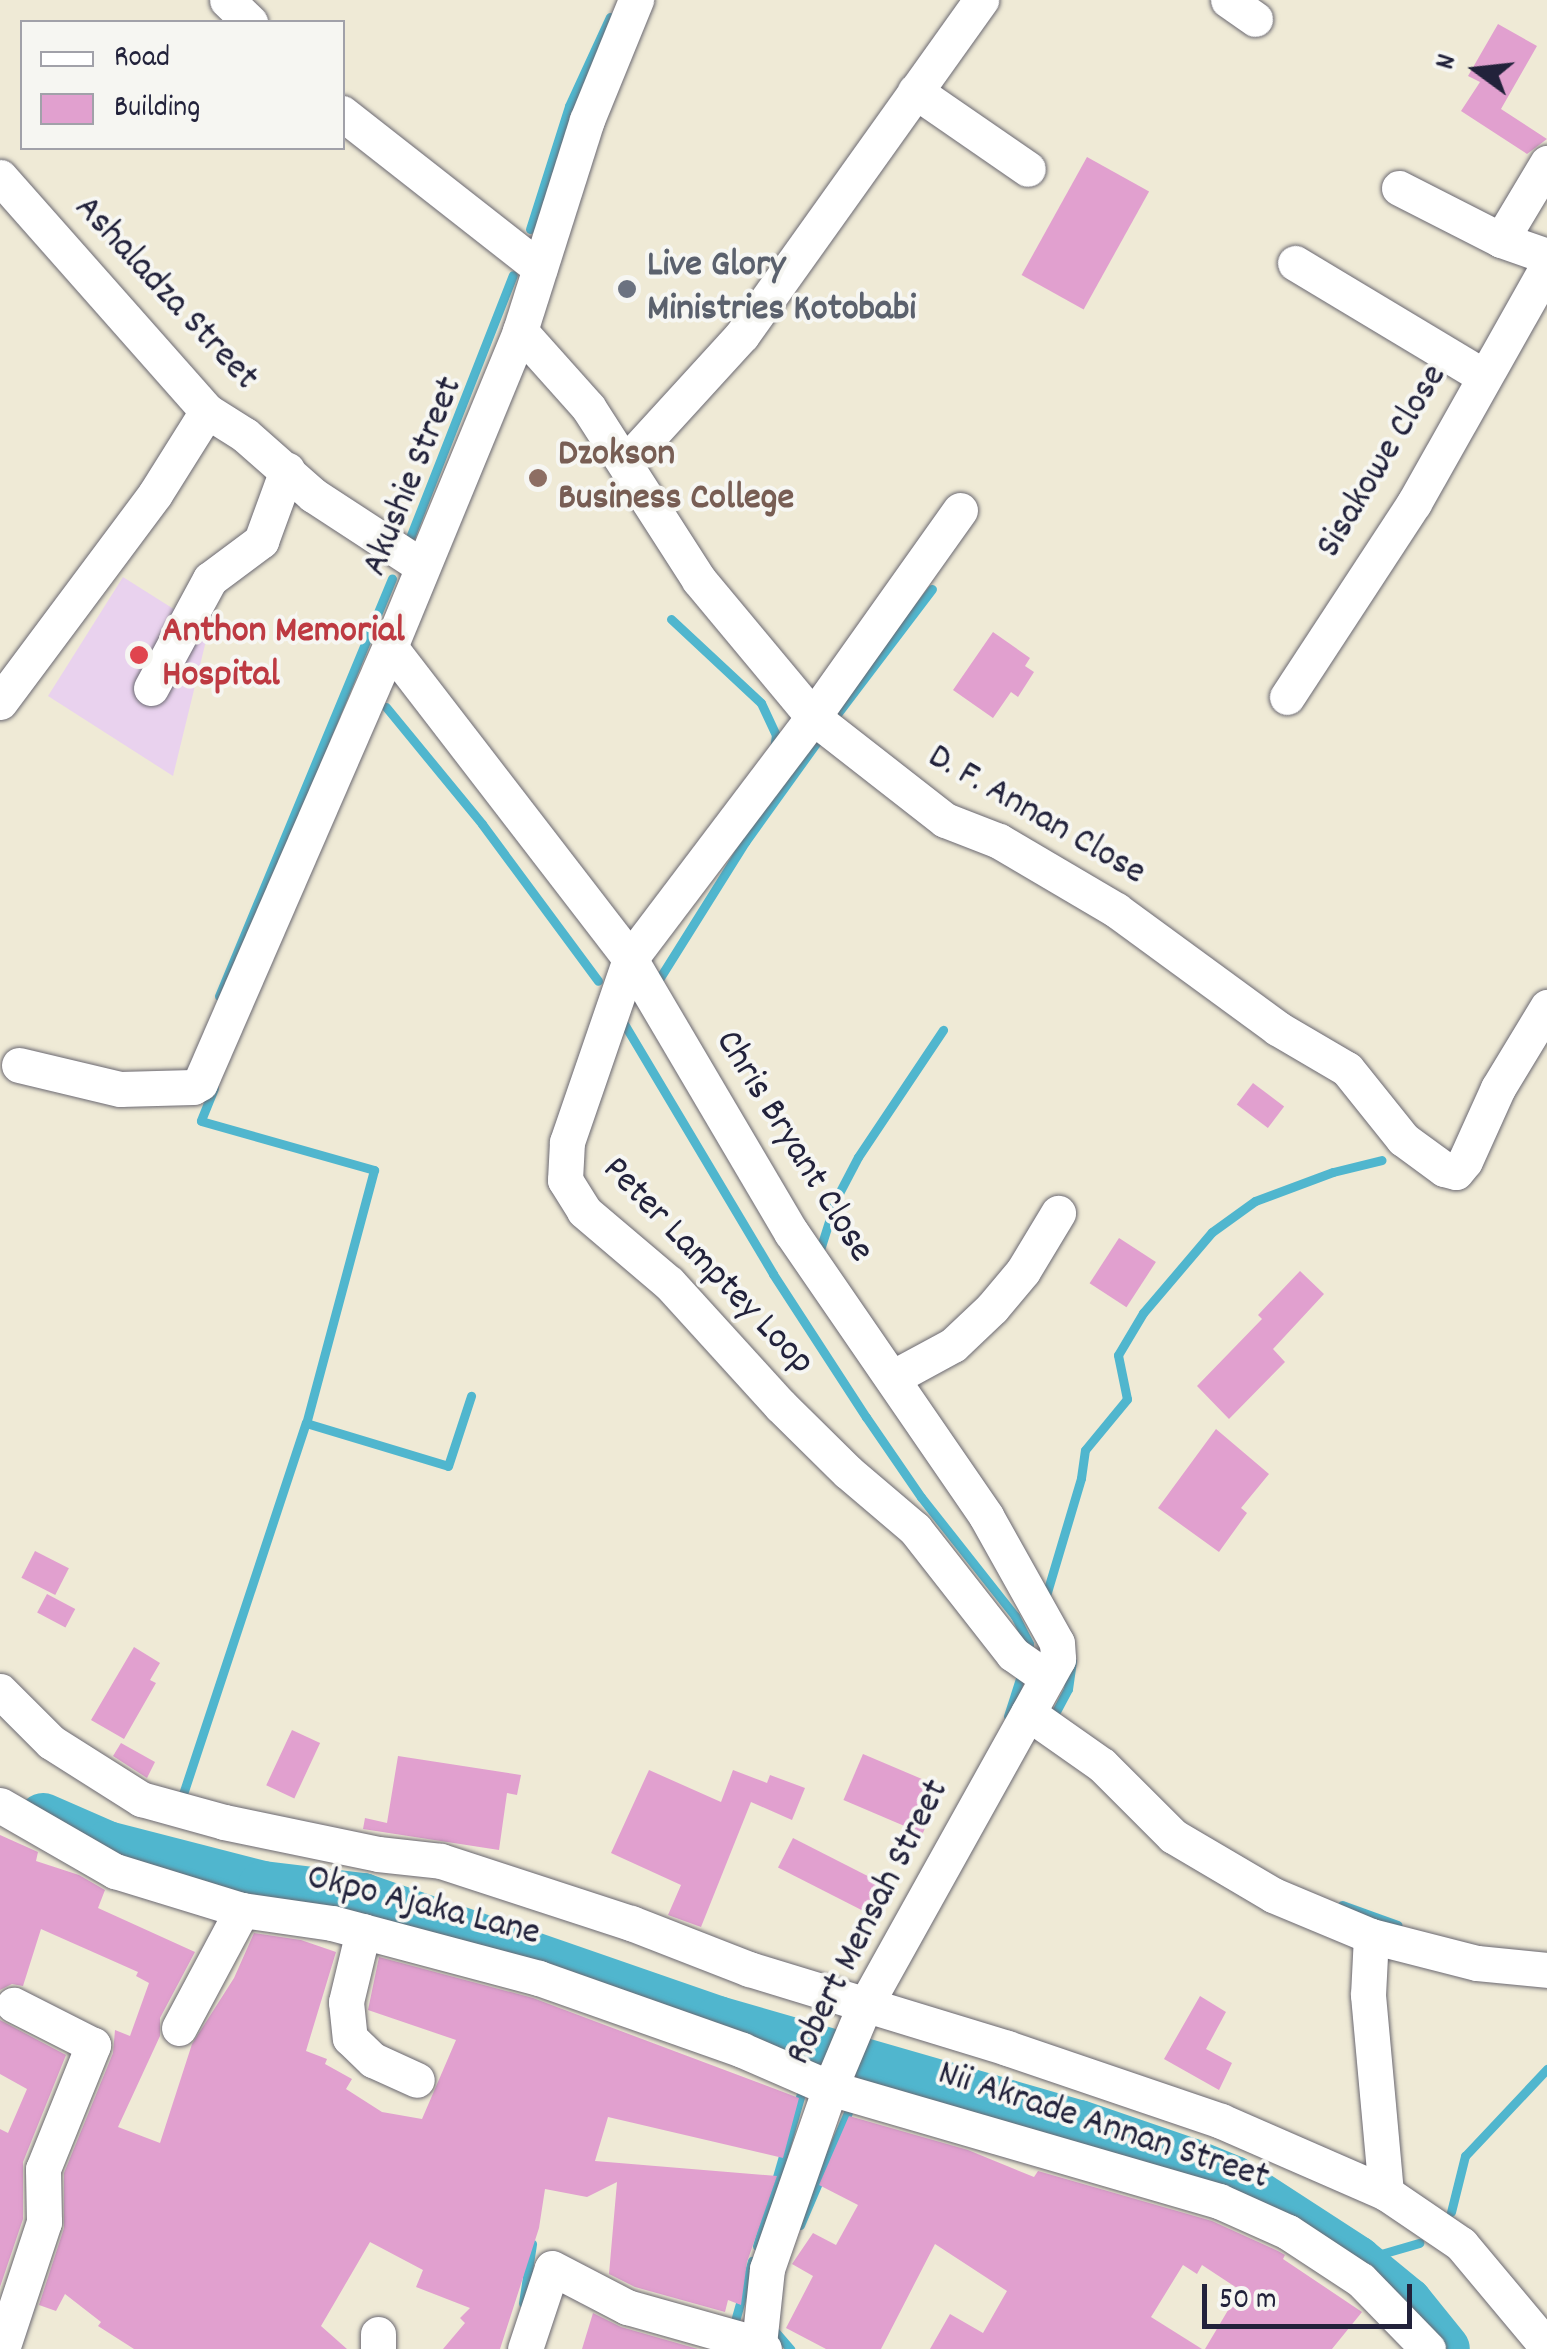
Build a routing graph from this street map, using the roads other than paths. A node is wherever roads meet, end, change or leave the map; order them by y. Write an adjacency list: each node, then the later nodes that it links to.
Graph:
1 (227, 0): 4 (street)
2 (980, 0): 5 (street)
3 (632, 2): 15 (street, Akushie Street)
4 (248, 20)
5 (916, 92): 8 (street); 19 (street)
6 (345, 115): 15 (street)
7 (1547, 163): 11 (street)
8 (1028, 169)
9 (0, 176): 18 (street, Ashaladza Street)
10 (1399, 188): 11 (street)
11 (1502, 240): 12 (street)
12 (1547, 256)
13 (1295, 263): 17 (street)
14 (1547, 267): 17 (street, Sisakowe Close)
15 (540, 268): 16 (street, Akushie Street)
16 (520, 331): 19 (street, D. F. Annan Close); 22 (street, Akushie Street)
17 (1482, 376): 25 (street, Sisakowe Close)
18 (208, 411): 20 (street, Ashaladza Street); 26 (street)
19 (626, 462): 27 (street, D. F. Annan Close)
20 (287, 470): 22 (street, Ashaladza Street); 24 (street)
21 (960, 510): 27 (street, Peter Lamptey Loop)
22 (422, 566): 23 (street, Akushie Street)
23 (390, 646): 28 (street, Chris Bryant Close); 30 (street, Akushie Street)
24 (152, 688)
25 (1287, 697)
26 (0, 702)
27 (813, 717): 28 (street, Peter Lamptey Loop); 29 (street, D. F. Annan Close)
28 (630, 959): 32 (street, Chris Bryant Close); 33 (street, Peter Lamptey Loop)
29 (1547, 1007)
30 (19, 1065)
31 (1058, 1213): 32 (street)
32 (892, 1378): 33 (street, Chris Bryant Close)
33 (1045, 1676): 35 (street, Chris Bryant Close)
34 (0, 1691): 42 (street)
35 (1028, 1714): 39 (street); 42 (street, Robert Mensah Street)
36 (0, 1805): 37 (street, Okpo Ajaka Lane)
37 (242, 1910): 38 (street, Okpo Ajaka Lane); 43 (street)
38 (363, 1932): 44 (street); 45 (street, Okpo Ajaka Lane)
39 (1371, 1936): 40 (street); 46 (street)
40 (1547, 1970)
41 (14, 2005): 49 (street)
42 (864, 2007): 45 (street, Robert Mensah Street); 46 (street)
43 (178, 2028)
44 (418, 2080)
45 (830, 2088): 47 (street, Robert Mensah Street); 51 (street, Nii Akrade Annan Street)
46 (1386, 2193): 48 (street)
47 (761, 2346): 50 (street)
48 (1547, 2347)
49 (2, 2349)
50 (525, 2349)
51 (1428, 2349)

